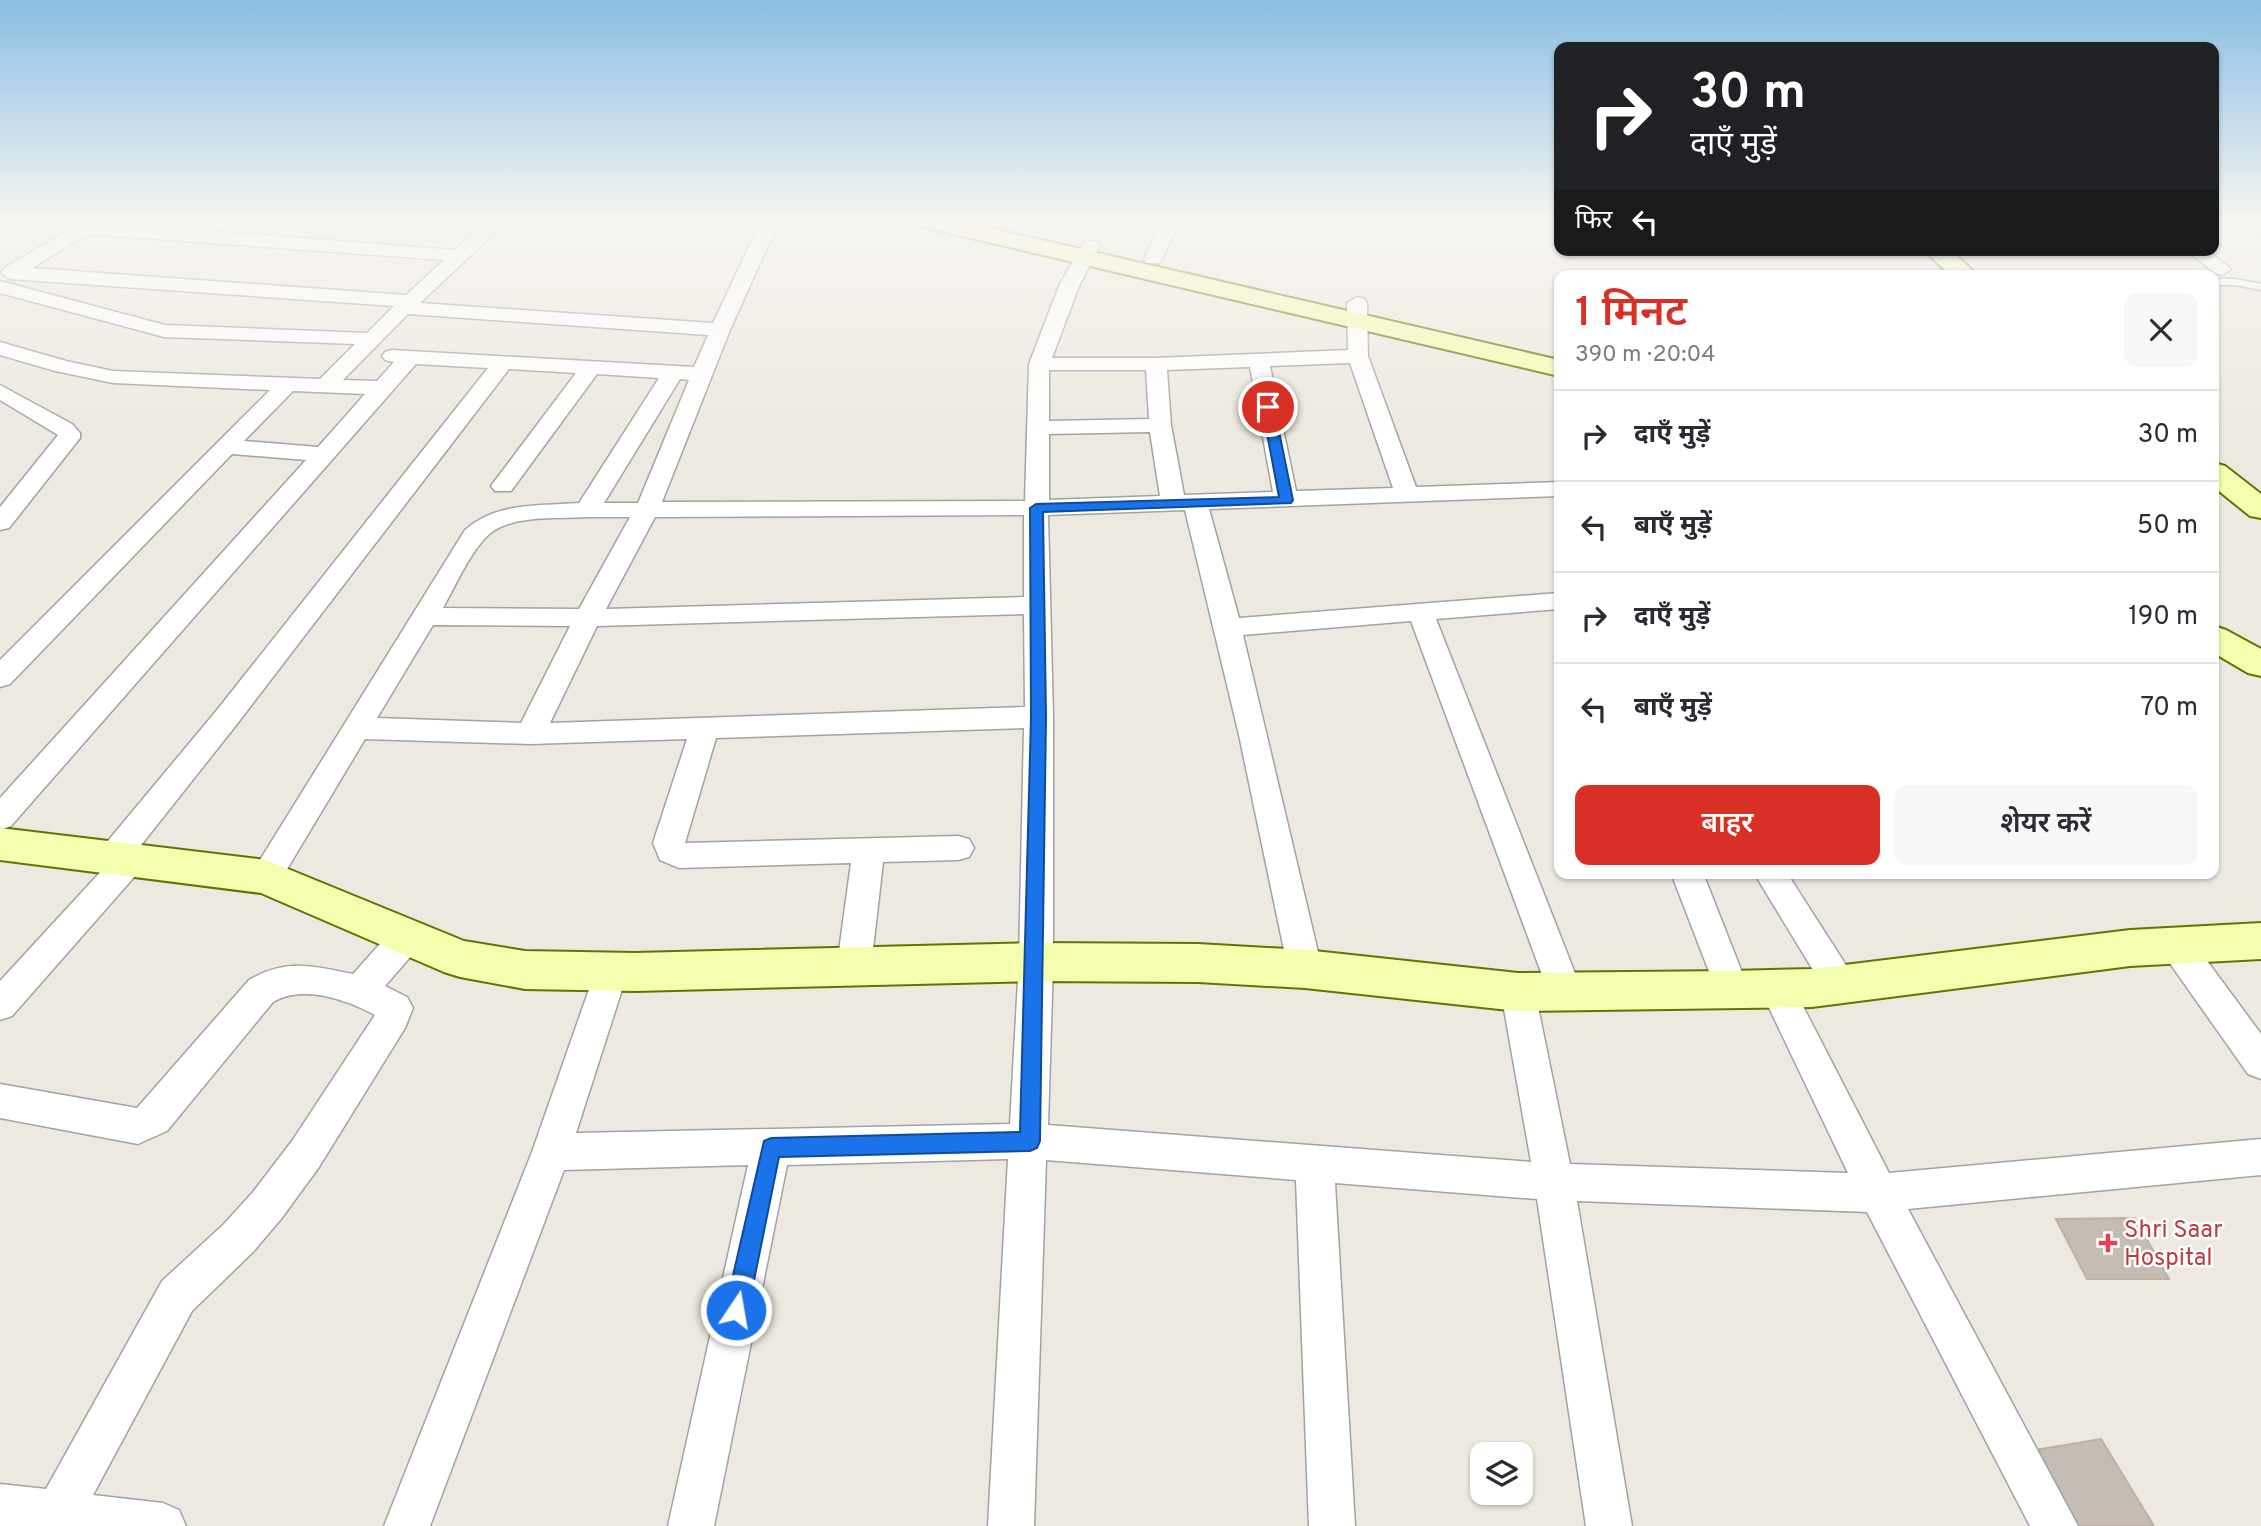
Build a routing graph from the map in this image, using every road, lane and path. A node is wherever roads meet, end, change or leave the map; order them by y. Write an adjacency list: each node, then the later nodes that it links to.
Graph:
1 (54, 292): 11 (street)
2 (240, 292): 8 (street)
3 (421, 292): 8 (street)
4 (737, 292): 10 (street)
5 (1069, 292): 18 (street)
6 (1272, 292): 9 (street)
7 (1283, 292): 9 (street)
8 (407, 305): 10 (street); 11 (street)
9 (1357, 311): 13 (street); 15 (street); 20 (street)
10 (720, 330): 23 (street)
11 (364, 347): 14 (street); 25 (street)
12 (0, 348): 24 (street)
13 (1554, 352)
14 (411, 356): 17 (street); 26 (street)
15 (1358, 356): 16 (street); 35 (street)
16 (1259, 361): 19 (street); 37 (street)
17 (502, 364): 21 (street); 62 (street)
18 (1039, 364): 19 (street); 29 (street)
19 (1156, 364): 28 (street)
20 (1554, 367)
21 (590, 369): 22 (street); 33 (street)
22 (673, 373): 23 (street); 41 (street)
23 (703, 374): 40 (street)
24 (289, 383): 25 (street); 30 (street)
25 (326, 384): 26 (street)
26 (382, 388): 31 (street)
27 (3, 395): 42 (street)
28 (1160, 425): 29 (street); 38 (street)
29 (1038, 428): 39 (street)
30 (227, 447): 31 (street); 53 (street)
31 (325, 454): 58 (street)
32 (2219, 475): 36 (street)
33 (503, 486)
34 (1554, 489): 35 (street)
35 (1407, 495): 37 (street)
36 (2255, 496)
37 (1286, 500): 38 (street)
38 (1184, 502): 39 (street); 49 (street)
39 (1036, 508): 40 (street); 44 (street)
40 (647, 509): 41 (street); 47 (street)
41 (587, 510): 46 (street)
42 (0, 523)
43 (1554, 601): 45 (street)
44 (1039, 605): 47 (street); 54 (street)
45 (1420, 611): 49 (street); 77 (street)
46 (426, 616): 47 (street); 55 (street)
47 (588, 618): 57 (street)
48 (2219, 623): 51 (street)
49 (1230, 627): 71 (street)
50 (2219, 641): 52 (street)
51 (2261, 643)
52 (2261, 664)
53 (0, 677)
54 (1039, 717): 56 (street); 69 (street)
55 (359, 728): 57 (street); 63 (street)
56 (705, 728): 57 (street); 61 (street)
57 (530, 734)
58 (0, 818)
59 (0, 844): 62 (street)
60 (958, 848): 61 (street)
61 (869, 851): 70 (street)
62 (122, 858): 63 (street); 79 (street)
63 (266, 877): 66 (street)
64 (1689, 879): 76 (street)
65 (1774, 879): 73 (street)
66 (407, 937): 72 (street); 75 (street)
67 (2261, 941): 68 (street)
68 (2176, 946): 73 (street); 80 (street)
69 (1036, 962): 70 (street); 71 (street); 82 (street)
70 (855, 967): 72 (street)
71 (1305, 969): 78 (street)
72 (611, 971): 84 (street)
73 (1839, 983): 74 (street)
74 (1777, 989): 76 (street); 88 (street)
75 (360, 990): 81 (street); 90 (street)
76 (1732, 990): 77 (street)
77 (1565, 991): 78 (street)
78 (1518, 992): 87 (street)
79 (0, 1005)
80 (2261, 1063)
81 (0, 1101)
82 (1030, 1141): 83 (street); 86 (street); 94 (street)
83 (771, 1147): 84 (street); 93 (street)
84 (551, 1153): 92 (street)
85 (2261, 1157): 88 (street)
86 (1315, 1163): 87 (street); 95 (street)
87 (1554, 1182): 88 (street); 96 (street)
88 (1878, 1193): 97 (street)
89 (0, 1507): 90 (street)
90 (58, 1514): 91 (street)
91 (163, 1526)
92 (407, 1526)
93 (691, 1526)
94 (1011, 1526)
95 (1332, 1526)
96 (1609, 1526)
97 (2055, 1526)

